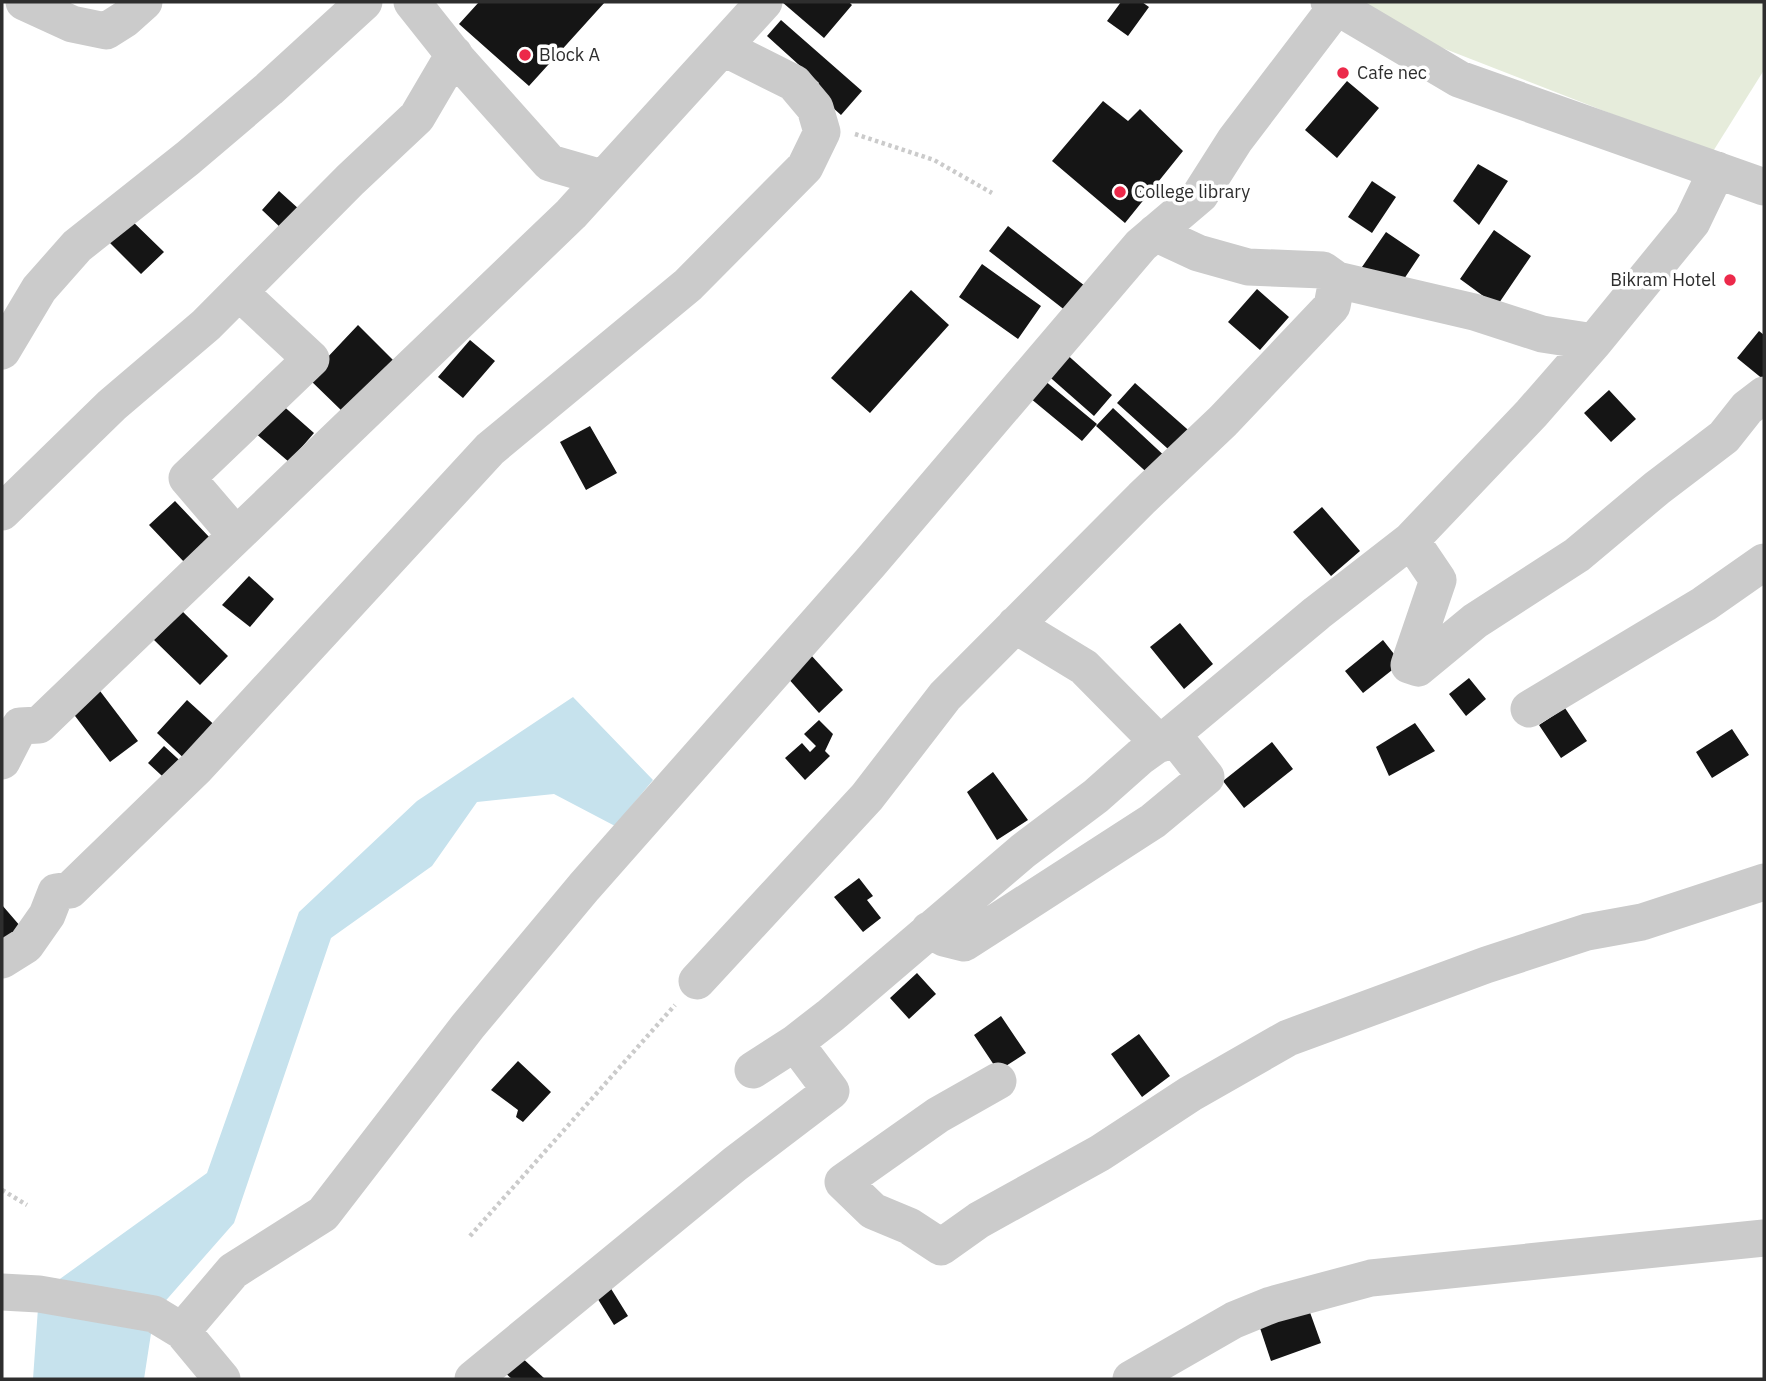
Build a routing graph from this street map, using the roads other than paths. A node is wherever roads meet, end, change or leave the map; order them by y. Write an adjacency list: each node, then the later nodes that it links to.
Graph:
1 (24, 2): 2 (street)
2 (144, 2)
3 (363, 2): 16 (street)
4 (412, 2): 8 (street)
5 (764, 2): 7 (street)
6 (1333, 4): 9 (street); 12 (street)
7 (724, 48): 10 (street); 28 (street)
8 (454, 54): 10 (street); 14 (street)
9 (1717, 170): 11 (street); 15 (street)
10 (602, 178): 19 (street)
11 (1764, 187)
12 (1155, 233): 13 (street); 35 (street)
13 (1337, 280): 15 (street); 22 (street)
14 (239, 292): 18 (street); 19 (street)
15 (1594, 342): 20 (street)
16 (2, 351)
17 (1764, 395): 20 (street)
18 (2, 512)
19 (235, 534): 25 (street)
20 (1411, 540): 24 (street)
21 (1764, 562): 23 (street)
22 (1015, 625): 24 (street); 29 (street)
23 (1530, 709)
24 (1166, 739): 27 (street); 27 (street)
25 (2, 759)
26 (1764, 882): 32 (street)
27 (929, 930): 30 (street)
28 (2, 960)
29 (697, 981)
30 (795, 1043): 31 (street); 37 (street)
31 (753, 1070)
32 (998, 1081)
33 (1764, 1238): 38 (street)
34 (2, 1292): 35 (street)
35 (182, 1331): 36 (street)
36 (222, 1379)
37 (473, 1379)
38 (1131, 1379)

